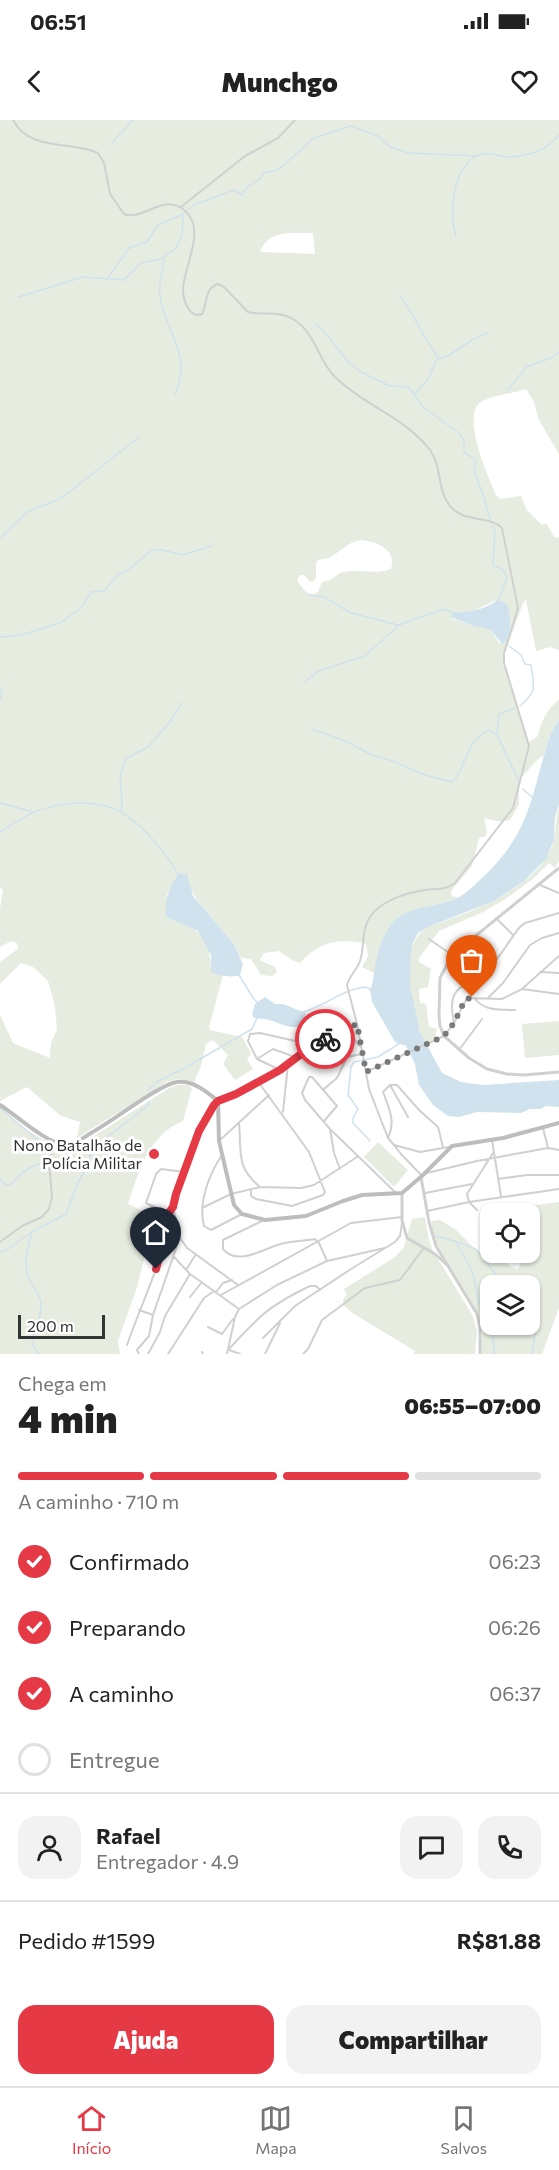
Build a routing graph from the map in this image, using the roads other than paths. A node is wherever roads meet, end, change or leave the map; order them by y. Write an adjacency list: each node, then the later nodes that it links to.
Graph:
1 (13, 120): 3 (street)
2 (295, 120): 3 (street)
3 (181, 208): 24 (street)
4 (559, 868): 5 (street)
5 (540, 885): 6 (street); 8 (street)
6 (559, 893)
7 (559, 913): 10 (street)
8 (496, 918): 10 (street); 12 (street)
9 (559, 933): 20 (street)
10 (513, 935): 16 (street)
11 (429, 939): 12 (street)
12 (452, 955): 16 (street); 26 (street)
13 (559, 957): 14 (street)
14 (540, 972): 15 (street); 17 (street)
15 (558, 973)
16 (474, 978): 23 (street)
17 (522, 989): 18 (street); 20 (street)
18 (559, 994)
19 (472, 997): 20 (street); 21 (street); 23 (street)
20 (488, 999)
21 (515, 1010)
22 (482, 1019): 29 (street)
23 (454, 1023): 26 (street)
24 (357, 1024): 25 (street); 28 (street)
25 (347, 1029): 27 (street); 28 (street)
26 (444, 1036): 29 (street); 37 (street)
27 (313, 1045): 31 (street); 34 (street)
28 (360, 1049): 33 (street)
29 (459, 1050): 38 (street)
30 (333, 1052): 32 (street)
31 (297, 1057): 34 (street); 35 (street)
32 (347, 1058): 33 (street); 41 (street)
33 (363, 1058): 37 (street)
34 (258, 1059): 36 (street)
35 (288, 1064): 36 (street); 45 (street)
36 (280, 1070): 39 (street)
37 (366, 1072): 52 (street)
38 (559, 1072)
39 (259, 1083): 42 (street); 43 (street)
40 (390, 1085): 46 (street); 52 (street); 58 (street)
41 (324, 1089): 47 (street); 47 (street)
42 (269, 1095): 45 (street); 48 (street)
43 (218, 1101): 54 (main road); 55 (main road); 67 (street)
44 (0, 1105): 55 (main road)
45 (282, 1113): 71 (street)
46 (408, 1117)
47 (324, 1121): 50 (street)
48 (239, 1123): 54 (street); 73 (street)
49 (559, 1124): 51 (main road)
50 (330, 1128): 63 (street); 66 (street)
51 (543, 1128): 53 (main road); 59 (street)
52 (388, 1138): 56 (street)
53 (492, 1140): 57 (main road); 61 (street)
54 (219, 1141): 62 (main road)
55 (55, 1142): 91 (street)
56 (394, 1145): 58 (street); 69 (street)
57 (452, 1146): 58 (street); 69 (main road)
58 (444, 1148)
59 (548, 1148): 60 (street); 64 (street)
60 (559, 1150)
61 (493, 1153): 64 (street); 65 (street)
62 (221, 1156): 78 (main road); 83 (street)
63 (358, 1156): 66 (street); 79 (street)
64 (495, 1159): 65 (street); 70 (street)
65 (488, 1160): 69 (street); 72 (street)
66 (340, 1169): 71 (street)
67 (184, 1172): 82 (street); 86 (street)
68 (559, 1175): 70 (street)
69 (423, 1176): 76 (main road); 77 (street)
70 (498, 1179): 80 (street)
71 (321, 1181): 73 (street); 75 (street)
72 (472, 1184): 77 (street); 81 (street)
73 (260, 1187): 75 (street)
74 (559, 1189): 80 (street)
75 (251, 1190): 78 (street)
76 (402, 1193): 79 (main road); 88 (street)
77 (425, 1193): 85 (street)
78 (231, 1194): 83 (street); 87 (main road)
79 (396, 1194): 89 (main road)
80 (501, 1197): 81 (street)
81 (469, 1202): 84 (street); 85 (street)
82 (173, 1207): 86 (street); 90 (street)
83 (202, 1208): 87 (street)
84 (477, 1210)
85 (427, 1211): 98 (street)
86 (168, 1214): 109 (street)
87 (242, 1214): 89 (main road)
88 (402, 1218): 92 (street); 93 (street); 94 (street)
89 (265, 1220): 92 (street)
90 (180, 1237): 95 (street); 96 (street)
91 (0, 1242)
92 (319, 1243): 97 (street); 103 (street)
93 (385, 1248): 97 (street); 104 (street)
94 (423, 1249): 98 (street); 122 (street)
95 (196, 1254): 99 (street); 101 (street)
96 (174, 1257): 99 (street); 110 (street)
97 (327, 1261): 108 (street)
98 (450, 1268): 123 (street)
99 (186, 1270): 100 (street)
100 (190, 1274): 102 (street); 118 (street)
101 (232, 1280): 103 (street); 105 (street)
102 (202, 1282): 105 (street); 107 (street)
103 (238, 1285): 106 (street)
104 (320, 1290): 112 (street); 116 (street)
105 (215, 1292): 106 (street); 119 (street)
106 (221, 1295): 108 (street)
107 (190, 1298)
108 (239, 1309): 111 (street)
109 (139, 1310): 110 (street); 115 (street)
110 (153, 1315): 117 (street)
111 (235, 1317): 113 (street); 116 (street)
112 (279, 1323): 114 (street); 121 (street)
113 (208, 1327)
114 (263, 1338)
115 (127, 1346)
116 (229, 1351): 120 (street)
117 (139, 1354)
118 (148, 1354)
119 (168, 1354)
120 (240, 1354)
121 (265, 1354)
122 (303, 1354)
123 (480, 1354)

